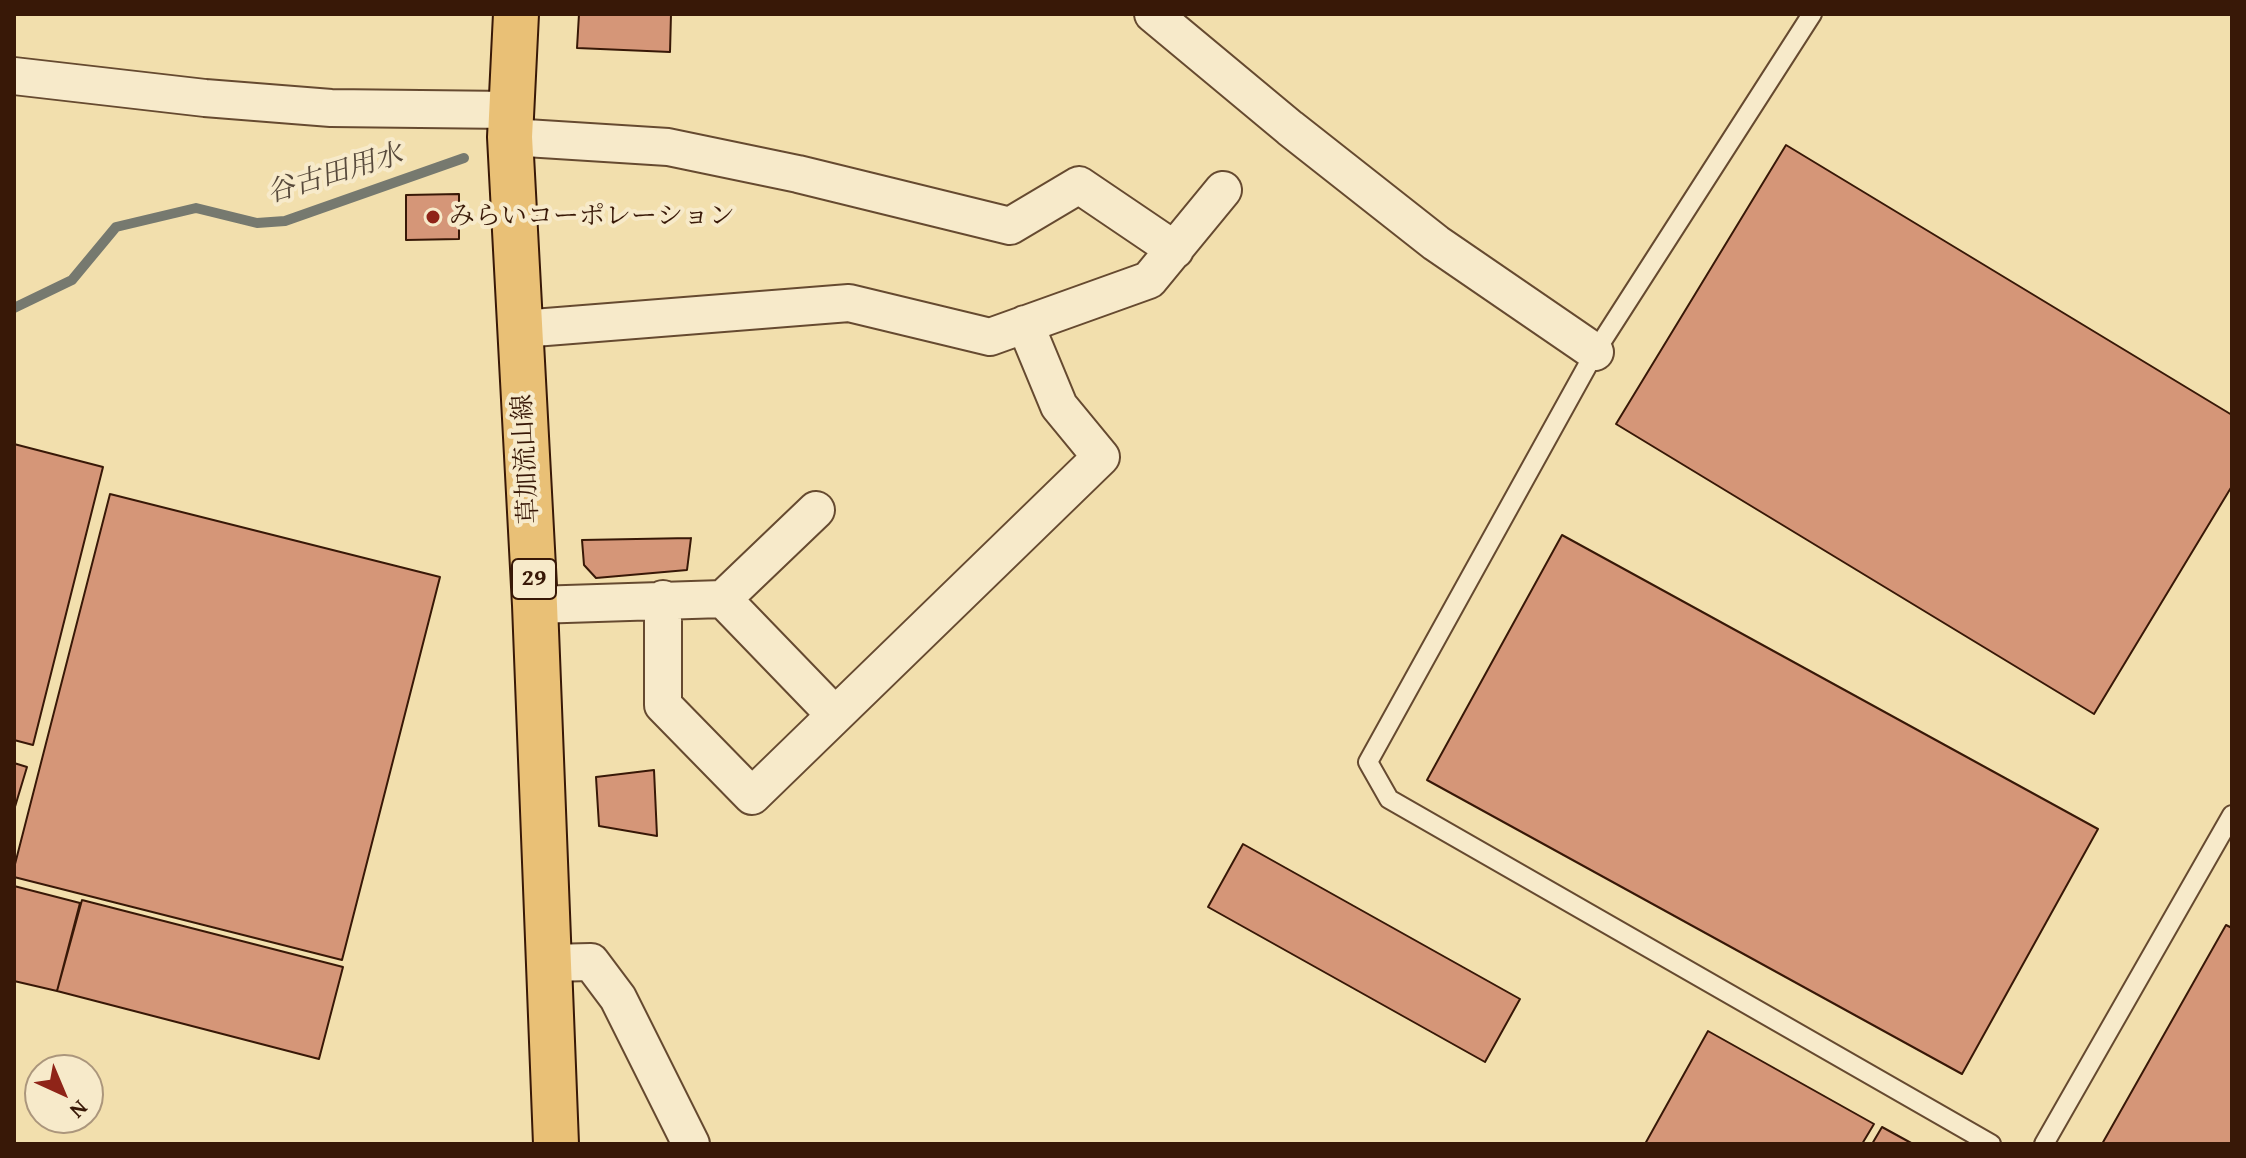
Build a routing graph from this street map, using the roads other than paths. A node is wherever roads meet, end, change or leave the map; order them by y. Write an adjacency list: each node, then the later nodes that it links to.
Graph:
1 (516, 14): 5 (main road, 草加流山線 / 29)
2 (1153, 14): 10 (street)
3 (1812, 14): 10 (lane)
4 (14, 76): 5 (street)
5 (510, 124): 7 (street); 9 (main road, 草加流山線 / 29)
6 (1223, 190): 7 (street)
7 (1175, 250): 8 (street)
8 (1025, 324): 9 (street); 15 (street)
9 (521, 329): 14 (main road, 草加流山線 / 29)
10 (1595, 352): 20 (lane)
11 (816, 510): 13 (street)
12 (663, 599): 13 (street); 14 (street); 15 (street)
13 (723, 599): 15 (street)
14 (535, 605): 17 (main road, 草加流山線 / 29)
15 (835, 715)
16 (2232, 815): 21 (lane)
17 (549, 963): 18 (main road, 草加流山線 / 29); 19 (street)
18 (556, 1144)
19 (691, 1144)
20 (1991, 1144)
21 (2044, 1144)

